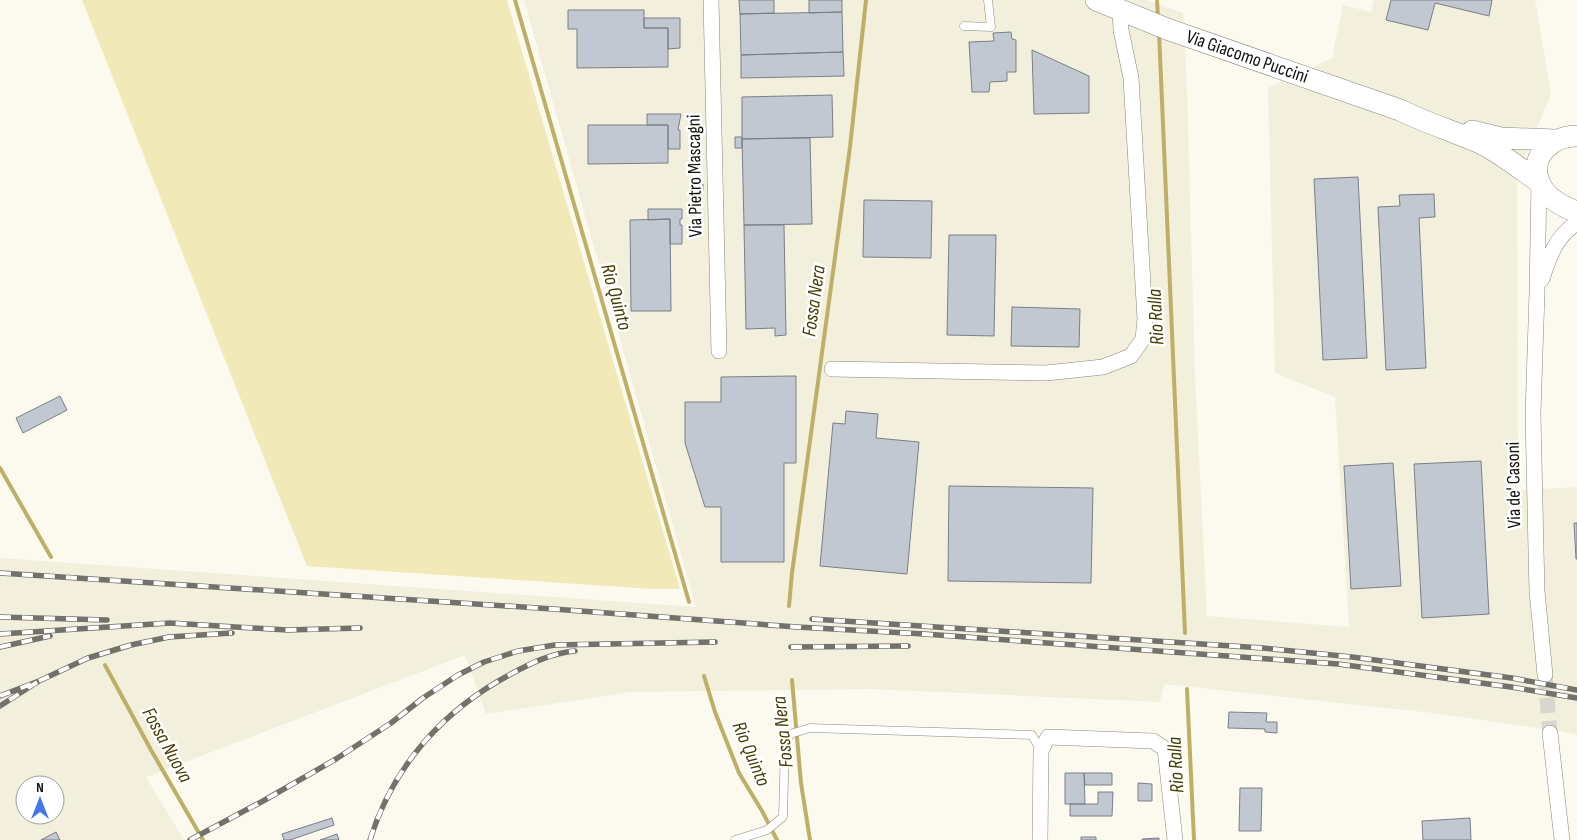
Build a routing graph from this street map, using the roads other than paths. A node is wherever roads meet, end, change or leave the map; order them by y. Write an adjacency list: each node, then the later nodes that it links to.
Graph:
1 (711, 0): 12 (street, Via Pietro Mascagni)
2 (988, 0): 5 (lane)
3 (1096, 0): 4 (main road, Via Giacomo Puccini)
4 (1120, 10): 6 (main road, Via Giacomo Puccini); 13 (street)
5 (964, 26)
6 (1400, 110): 7 (main road, Via Giacomo Puccini); 8 (main road, Via Giacomo Puccini)
7 (1568, 135): 8 (main road, Via Giacomo Puccini)
8 (1539, 182): 9 (main road, Via Giacomo Puccini); 11 (street, Via de' Casoni)
9 (1577, 212)
10 (1577, 223): 11 (street, Via de' Casoni)
11 (1538, 293): 14 (street, Via de' Casoni)
12 (718, 351)
13 (832, 369)
14 (1545, 675)
15 (1550, 733): 20 (street)
16 (1041, 751): 17 (lane); 18 (street); 19 (street)
17 (735, 840)
18 (1040, 840)
19 (1175, 840)
20 (1562, 840)

